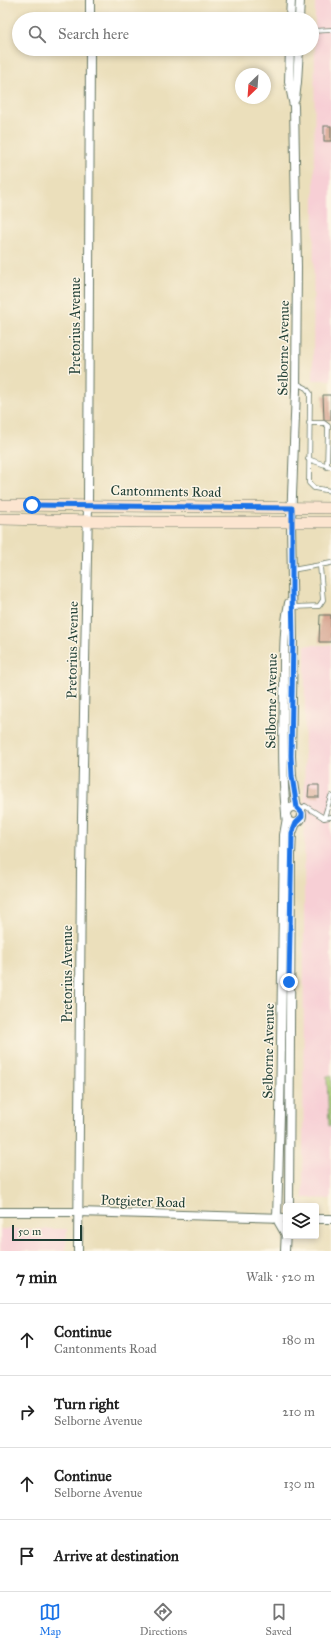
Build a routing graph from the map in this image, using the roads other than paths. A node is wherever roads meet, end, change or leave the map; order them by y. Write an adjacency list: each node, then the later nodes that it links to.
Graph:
1 (90, 0): 4 (street)
2 (291, 0): 5 (street)
3 (300, 0): 6 (street)
4 (90, 12)
5 (290, 12)
6 (299, 12)
7 (331, 30): 8 (lane)
8 (319, 31)
9 (90, 56): 19 (street, Pretorius Avenue)
10 (290, 56): 12 (street, Selborne Avenue)
11 (299, 56): 12 (street, Selborne Avenue)
12 (294, 106): 13 (street, Selborne Avenue)
13 (296, 383): 14 (lane); 20 (street, Selborne Avenue)
14 (309, 422): 15 (lane); 16 (lane)
15 (308, 459): 16 (lane); 17 (lane)
16 (329, 467)
17 (331, 491)
18 (0, 505): 19 (main road, Cantonments Road)
19 (88, 505): 20 (main road, Cantonments Road); 23 (street, Pretorius Avenue)
20 (292, 508): 21 (main road, Cantonments Road); 24 (street, Selborne Avenue)
21 (331, 508)
22 (0, 519): 23 (main road)
23 (87, 520): 24 (main road); 42 (street, Pretorius Avenue)
24 (291, 522): 25 (main road); 28 (street, Selborne Avenue)
25 (331, 522)
26 (331, 564): 27 (lane)
27 (320, 566): 28 (lane); 30 (lane)
28 (292, 570): 29 (street, Selborne Avenue)
29 (292, 591): 30 (street, Selborne Avenue); 31 (street, Selborne Avenue)
30 (292, 607): 31 (street, Selborne Avenue)
31 (290, 623): 33 (street, Selborne Avenue); 34 (street, Selborne Avenue)
32 (331, 796): 36 (lane)
33 (299, 811): 34 (street); 36 (lane); 37 (street)
34 (286, 816): 37 (street); 38 (street, Selborne Avenue)
35 (331, 817): 36 (lane)
36 (324, 818)
37 (296, 823): 38 (street, Selborne Avenue)
38 (286, 982): 39 (street, Selborne Avenue)
39 (284, 1114): 40 (street, Selborne Avenue); 44 (street, Selborne Avenue)
40 (289, 1203)
41 (0, 1212): 42 (street, Potgieter Road)
42 (78, 1212): 44 (street, Potgieter Road); 49 (street, Pretorius Avenue)
43 (283, 1218): 44 (street, Potgieter Road)
44 (277, 1219): 47 (street)
45 (319, 1219): 46 (street)
46 (331, 1219)
47 (283, 1228)
48 (285, 1239): 50 (street)
49 (78, 1251)
50 (285, 1251)

